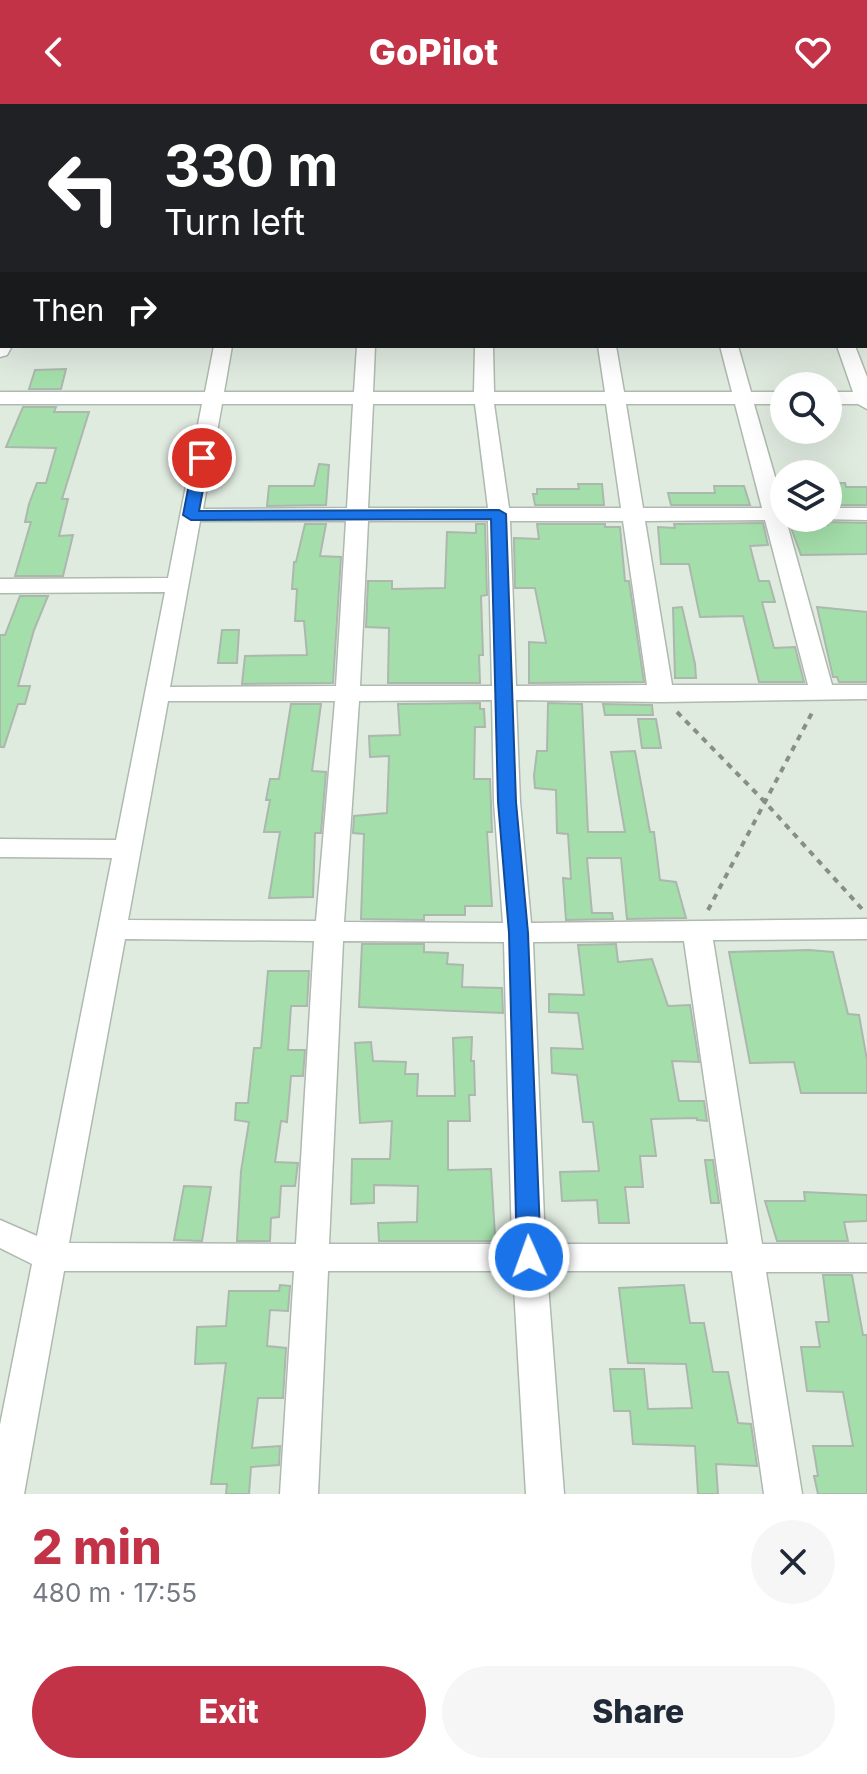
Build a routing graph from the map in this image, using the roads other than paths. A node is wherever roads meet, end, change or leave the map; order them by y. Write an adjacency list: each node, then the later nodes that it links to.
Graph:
1 (223, 348): 15 (street)
2 (366, 348): 13 (street)
3 (484, 348): 9 (street)
4 (607, 348): 7 (street)
5 (730, 348): 10 (street)
6 (847, 348): 14 (street)
7 (615, 397): 9 (street); 10 (street); 23 (street)
8 (0, 398): 15 (street)
9 (484, 398): 13 (street); 17 (street)
10 (742, 398): 11 (street); 16 (street)
11 (770, 398)
12 (842, 398): 14 (street)
13 (362, 399): 15 (street); 22 (street)
14 (866, 399)
15 (212, 400): 21 (street)
16 (770, 488)
17 (499, 514): 22 (street); 23 (street); 31 (street)
18 (770, 514): 23 (street)
19 (842, 514): 20 (street)
20 (867, 514)
21 (191, 515): 22 (street); 25 (street)
22 (358, 515): 27 (street)
23 (635, 515): 32 (street)
24 (782, 532): 29 (street)
25 (177, 585): 26 (street); 30 (street)
26 (0, 586)
27 (348, 692): 30 (street); 31 (street); 37 (street)
28 (867, 692): 29 (street)
29 (822, 693): 32 (street)
30 (158, 694): 34 (street)
31 (504, 694): 32 (street); 39 (street)
32 (661, 695)
33 (0, 848): 34 (street)
34 (126, 849): 35 (street)
35 (112, 929): 37 (street); 41 (street)
36 (867, 929): 38 (street)
37 (329, 930): 39 (street); 44 (street)
38 (697, 930): 39 (street); 43 (street)
39 (518, 933): 42 (street)
40 (0, 1233): 41 (street)
41 (49, 1257): 44 (street); 46 (street)
42 (529, 1257): 43 (street); 44 (street); 48 (street)
43 (748, 1257): 45 (street); 49 (street)
44 (313, 1258): 47 (street)
45 (867, 1258)
46 (5, 1494)
47 (299, 1494)
48 (545, 1494)
49 (783, 1494)

